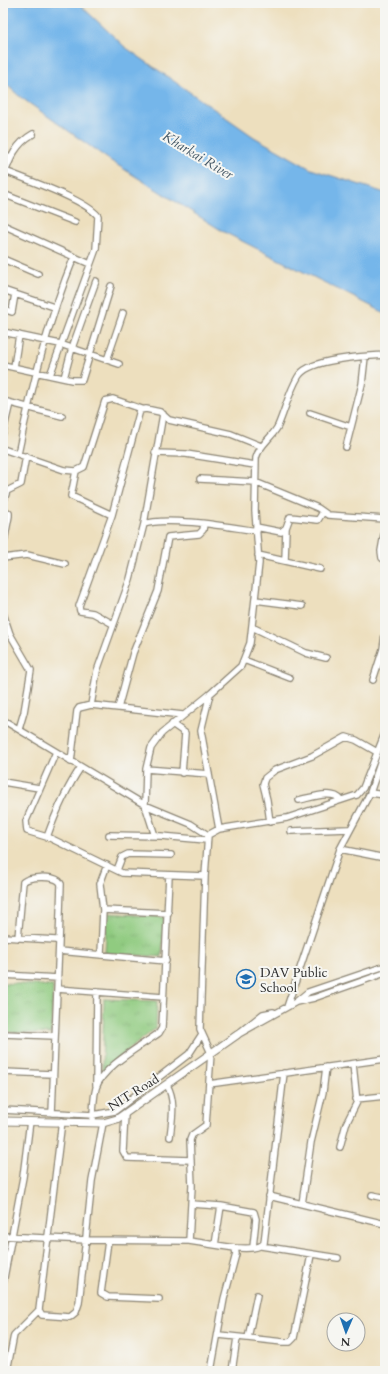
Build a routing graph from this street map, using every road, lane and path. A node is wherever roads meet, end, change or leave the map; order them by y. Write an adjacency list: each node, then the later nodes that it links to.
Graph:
1 (33, 134): 3 (street)
2 (3, 155): 3 (street)
3 (10, 158): 4 (street)
4 (5, 171): 5 (street); 11 (street)
5 (3, 178)
6 (3, 194): 7 (street)
7 (75, 222)
8 (3, 225): 9 (street)
9 (74, 257): 11 (street); 17 (street)
10 (3, 259): 12 (street)
11 (90, 264): 23 (street)
12 (38, 274)
13 (96, 281): 24 (street)
14 (111, 286): 25 (street)
15 (3, 290): 16 (street)
16 (16, 294): 17 (street); 18 (street)
17 (54, 307): 22 (street)
18 (3, 309)
19 (123, 313): 28 (street)
20 (3, 332): 21 (street)
21 (19, 335): 22 (street); 31 (street)
22 (44, 340): 23 (street); 32 (street)
23 (60, 344): 24 (street); 33 (street)
24 (72, 348): 25 (street); 34 (street)
25 (90, 354): 28 (street); 34 (street)
26 (385, 354): 27 (street)
27 (365, 357): 42 (street); 44 (street)
28 (108, 360): 29 (street)
29 (119, 364)
30 (3, 365): 31 (street)
31 (14, 367): 32 (street)
32 (35, 372): 33 (street); 37 (street)
33 (50, 375): 34 (street)
34 (64, 378)
35 (3, 401): 36 (street)
36 (10, 403): 37 (street); 43 (street)
37 (28, 407): 41 (street); 47 (street)
38 (142, 409): 40 (street); 51 (street); 58 (street)
39 (310, 413): 42 (street)
40 (163, 414): 44 (street); 48 (street)
41 (62, 416)
42 (352, 427): 45 (street)
43 (3, 432)
44 (261, 446): 50 (street)
45 (346, 447)
46 (3, 448): 47 (street)
47 (18, 454): 49 (street)
48 (155, 454): 50 (street); 60 (street)
49 (26, 456): 51 (street); 54 (street)
50 (255, 465): 53 (street)
51 (76, 471): 58 (street)
52 (200, 479): 53 (street)
53 (255, 482): 57 (street); 63 (street)
54 (6, 489): 55 (street)
55 (3, 503)
56 (3, 509): 65 (street)
57 (323, 512): 59 (street); 62 (street)
58 (112, 515): 75 (street)
59 (385, 519)
60 (144, 524): 61 (street); 75 (street)
61 (204, 524): 63 (street); 86 (street)
62 (286, 528): 63 (street); 69 (street)
63 (256, 529): 66 (street)
64 (385, 529): 68 (street)
65 (3, 547)
66 (258, 555): 69 (street); 72 (street)
67 (3, 558): 70 (street)
68 (385, 560)
69 (285, 561): 71 (street)
70 (65, 564)
71 (320, 569)
72 (255, 600): 73 (street); 76 (street)
73 (302, 606)
74 (3, 613): 77 (street)
75 (113, 624): 85 (street)
76 (252, 627): 80 (street); 81 (street)
77 (8, 630): 78 (street); 90 (street)
78 (3, 634)
79 (385, 634): 83 (street)
80 (326, 658)
81 (244, 660): 82 (street); 84 (street)
82 (290, 678)
83 (373, 680)
84 (210, 694): 87 (street); 101 (street)
85 (91, 705): 86 (street); 95 (street)
86 (118, 708): 87 (street)
87 (183, 715): 89 (street)
88 (3, 720): 90 (street)
89 (172, 724): 99 (street); 100 (street)
90 (19, 729): 93 (street)
91 (385, 733): 94 (street)
92 (385, 749): 97 (street)
93 (56, 752): 95 (street); 103 (street)
94 (377, 752): 96 (street); 109 (street)
95 (71, 762): 98 (street)
96 (373, 763): 97 (street); 107 (street)
97 (382, 765): 104 (street)
98 (81, 767): 108 (street); 115 (street)
99 (146, 769): 100 (street); 108 (street)
100 (182, 773): 101 (street)
101 (209, 774): 110 (street)
102 (3, 782): 103 (street)
103 (39, 788): 115 (street)
104 (370, 793): 105 (street); 111 (street)
105 (385, 795)
106 (299, 800): 107 (street)
107 (341, 800): 109 (street)
108 (145, 805): 114 (street); 116 (street)
109 (270, 822): 110 (street)
110 (219, 829): 116 (street)
111 (350, 829): 112 (street); 117 (street)
112 (291, 831)
113 (109, 835): 114 (street)
114 (155, 836): 116 (street)
115 (47, 837): 120 (street)
116 (207, 838): 123 (street)
117 (340, 849): 119 (street); 140 (street)
118 (171, 855): 121 (street)
119 (385, 858)
120 (107, 865): 121 (street); 124 (street)
121 (117, 870): 122 (street)
122 (169, 875): 123 (street); 125 (street)
123 (204, 876): 142 (street)
124 (103, 910): 125 (street); 130 (street)
125 (168, 913): 131 (street)
126 (3, 937): 127 (street)
127 (18, 938): 128 (street); 128 (street)
128 (59, 942): 129 (street)
129 (59, 951): 130 (street); 135 (street)
130 (101, 954): 131 (street)
131 (166, 961): 138 (street)
132 (385, 966): 139 (street, NIT Road)
133 (385, 973): 139 (street, NIT Road)
134 (3, 975): 135 (street)
135 (58, 978): 136 (street)
136 (57, 989): 137 (street); 144 (street)
137 (97, 992): 138 (street); 154 (street)
138 (164, 997): 154 (street)
139 (296, 1002): 140 (street, NIT Road)
140 (286, 1007): 143 (street, NIT Road)
141 (3, 1034): 144 (street)
142 (202, 1034): 145 (street); 160 (street)
143 (237, 1035): 145 (main road, NIT Road)
144 (55, 1036): 151 (street)
145 (211, 1053): 152 (street); 153 (main road, NIT Road)
146 (385, 1059): 147 (street)
147 (353, 1064): 148 (street); 156 (street)
148 (326, 1067): 150 (street); 173 (street)
149 (3, 1072): 151 (street)
150 (284, 1073): 152 (street); 170 (street)
151 (52, 1074): 158 (street)
152 (209, 1084): 168 (street)
153 (167, 1085): 159 (main road, NIT Road); 166 (street)
154 (96, 1088): 160 (street)
155 (385, 1096): 156 (street)
156 (356, 1100): 167 (street)
157 (3, 1110): 158 (street)
158 (52, 1112): 160 (street)
159 (125, 1114): 165 (main road, NIT Road); 168 (street)
160 (93, 1115): 164 (street)
161 (3, 1121): 162 (main road, NIT Road)
162 (30, 1121): 163 (main road, NIT Road); 177 (street)
163 (62, 1122): 164 (main road, NIT Road); 178 (street)
164 (93, 1123): 165 (main road, NIT Road)
165 (103, 1123): 179 (street)
166 (170, 1136)
167 (340, 1147)
168 (191, 1160): 172 (street)
169 (372, 1195): 171 (street)
170 (268, 1196): 173 (street); 183 (street)
171 (385, 1198)
172 (191, 1204): 174 (street); 181 (street)
173 (302, 1204): 175 (street)
174 (221, 1206): 182 (street); 184 (street)
175 (385, 1224)
176 (3, 1236): 177 (street)
177 (12, 1236): 178 (street); 188 (street)
178 (47, 1238): 179 (street); 191 (street)
179 (87, 1240): 180 (street); 191 (street)
180 (108, 1241): 181 (street); 190 (street)
181 (189, 1241): 182 (street)
182 (215, 1245): 185 (street)
183 (261, 1246): 184 (street); 186 (street)
184 (253, 1247): 185 (street)
185 (235, 1248): 192 (street)
186 (311, 1255): 187 (street); 194 (street)
187 (338, 1258)
188 (3, 1283)
189 (257, 1295): 194 (street)
190 (159, 1299)
191 (39, 1310): 195 (street)
192 (219, 1335): 193 (street); 196 (street)
193 (237, 1338): 194 (street); 197 (street)
194 (248, 1338)
195 (6, 1371)
196 (211, 1371)
197 (232, 1371)

